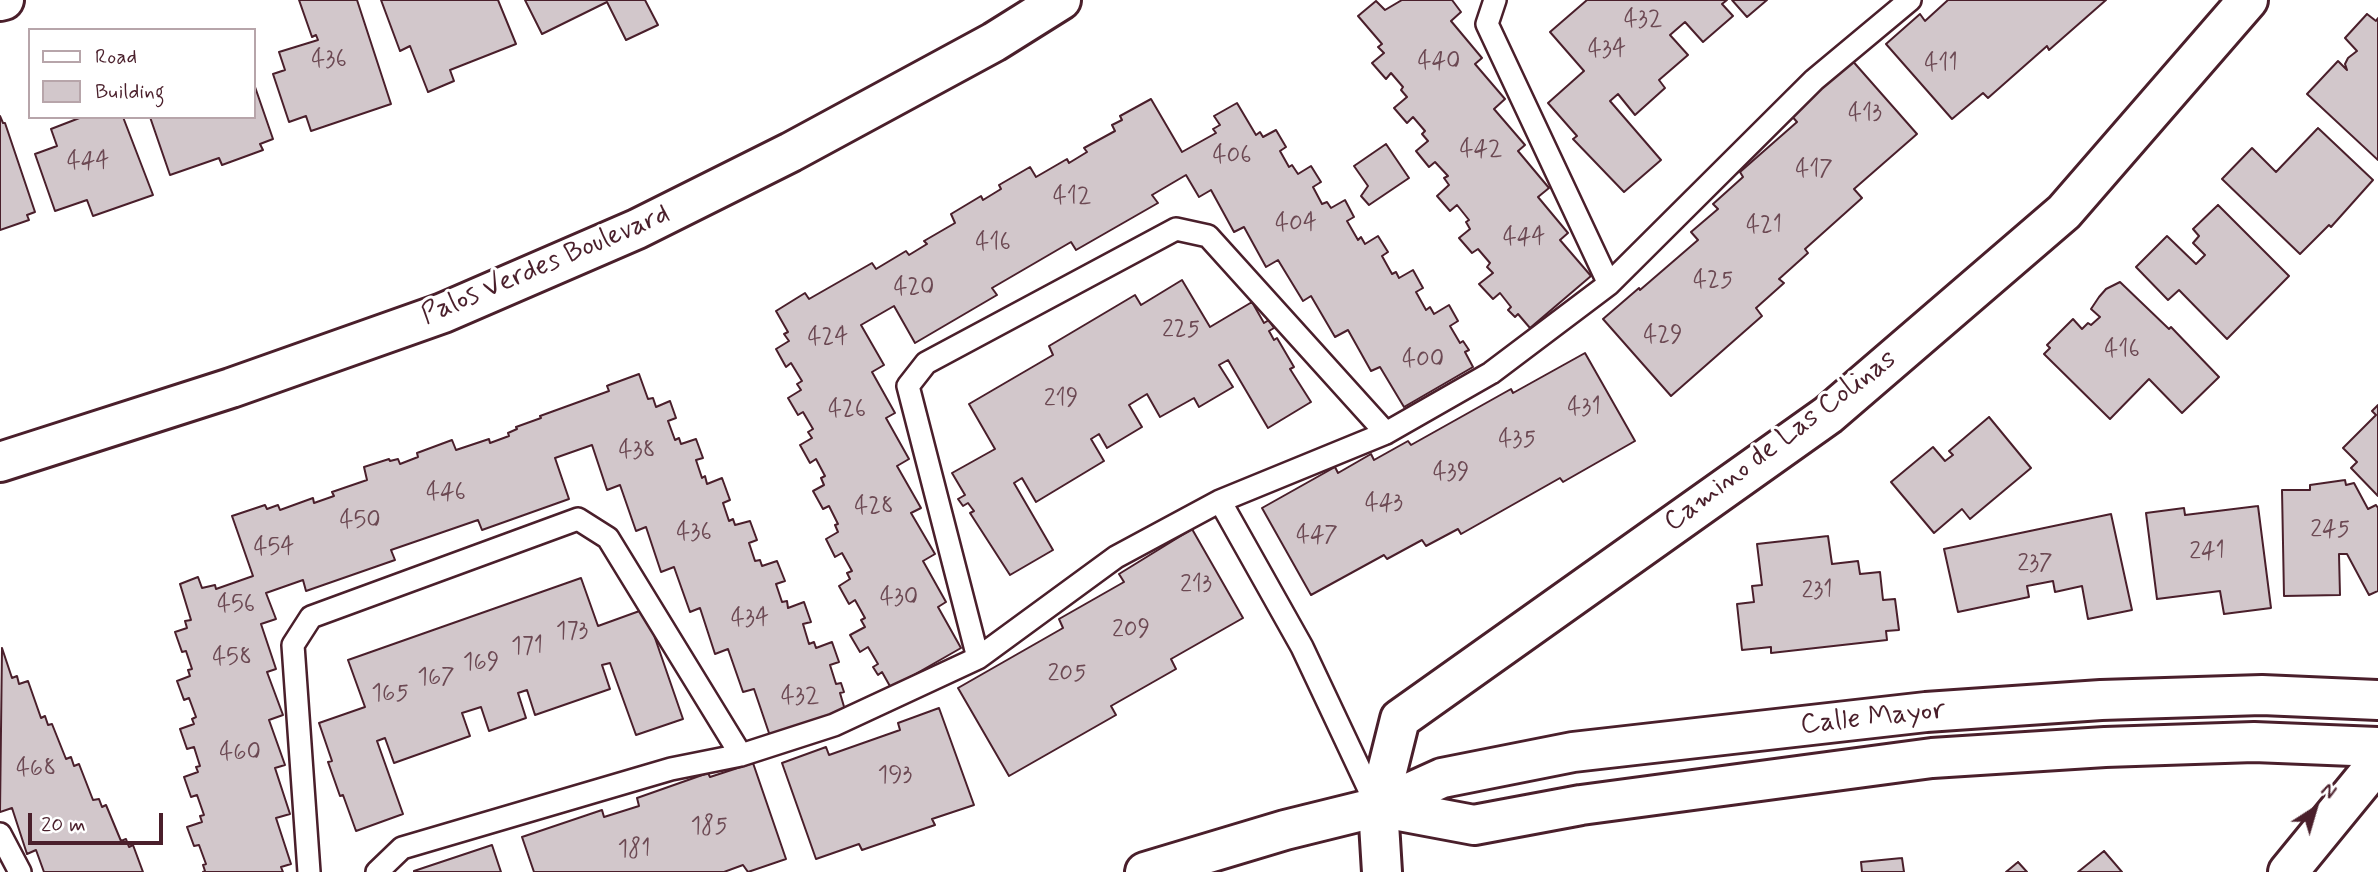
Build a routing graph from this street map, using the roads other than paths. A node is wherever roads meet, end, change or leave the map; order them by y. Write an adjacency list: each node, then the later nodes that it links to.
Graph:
1 (1061, 0): 7 (street, Palos Verdes Boulevard)
2 (1495, 0): 5 (lane)
3 (1910, 0): 5 (lane)
4 (2248, 0): 14 (street, Camino de Las Colinas)
5 (1609, 285): 6 (lane)
6 (1386, 433): 8 (lane); 9 (lane)
7 (0, 462)
8 (1220, 501): 9 (lane); 14 (lane)
9 (978, 658): 12 (lane)
10 (2378, 700): 14 (street, Calle Mayor)
11 (2378, 747): 14 (street, Calle Mayor)
12 (741, 755): 17 (lane); 18 (lane)
13 (2378, 762): 21 (street)
14 (1378, 807): 19 (street, Calle Mayor); 20 (street, Camino de Las Colinas)
15 (0, 834): 16 (lane)
16 (20, 872)
17 (309, 872)
18 (377, 872)
19 (1145, 872)
20 (1382, 872)
21 (2288, 872)

